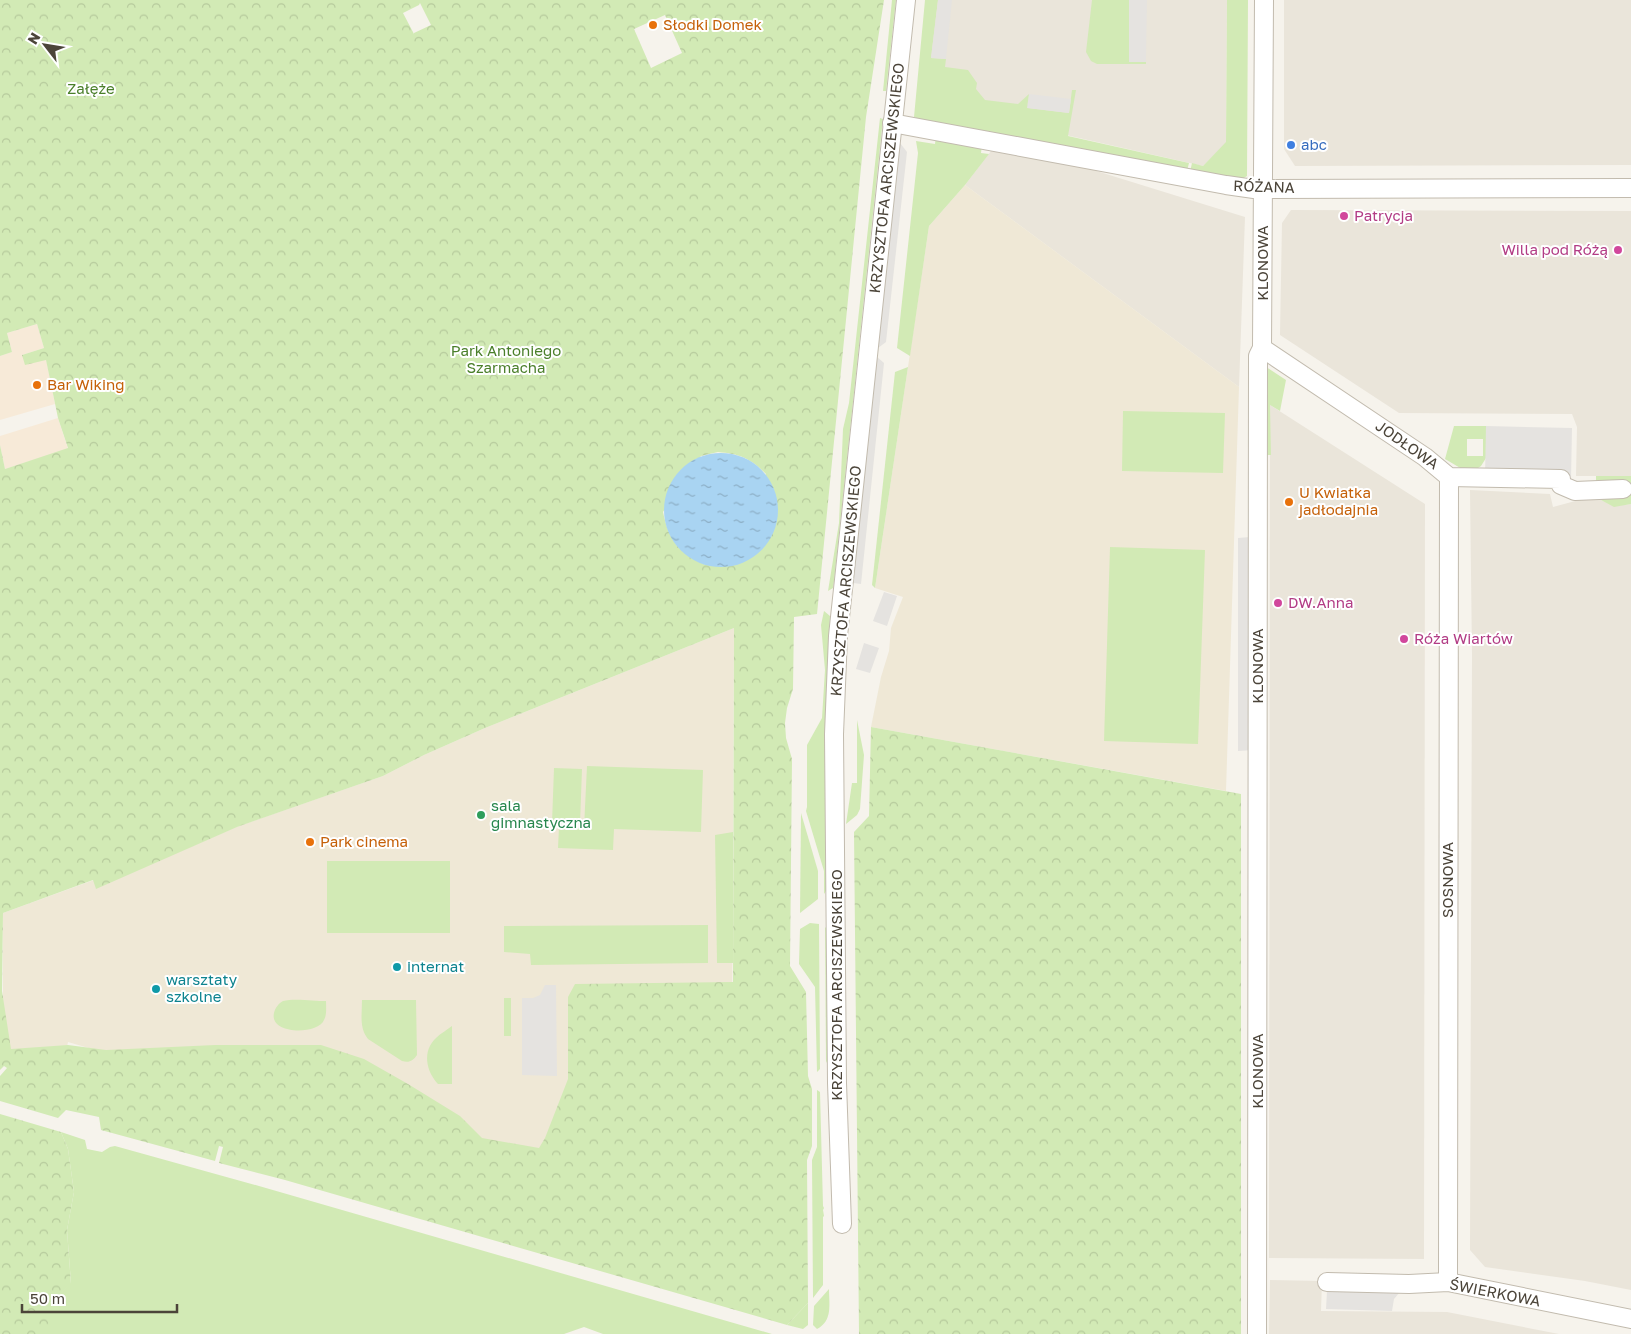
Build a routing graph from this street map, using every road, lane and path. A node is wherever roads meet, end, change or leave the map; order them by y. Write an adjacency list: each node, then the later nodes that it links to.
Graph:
1 (906, 0): 3 (street, KRZYSZTOFA ARCISZEWSKIEGO)
2 (1264, 0): 4 (street, KLONOWA)
3 (897, 124): 4 (street, RÓŻANA); 9 (street, KRZYSZTOFA ARCISZEWSKIEGO)
4 (1263, 188): 5 (street, RÓŻANA); 6 (street, KLONOWA)
5 (1631, 188)
6 (1262, 348): 7 (street, JODŁOWA); 13 (street, KLONOWA)
7 (1449, 477): 8 (street, JODŁOWA); 11 (street, SOSNOWA)
8 (1623, 489)
9 (842, 1224)
10 (1327, 1282): 11 (street, ŚWIERKOWA)
11 (1448, 1282): 12 (street, ŚWIERKOWA)
12 (1631, 1319)
13 (1257, 1334)

